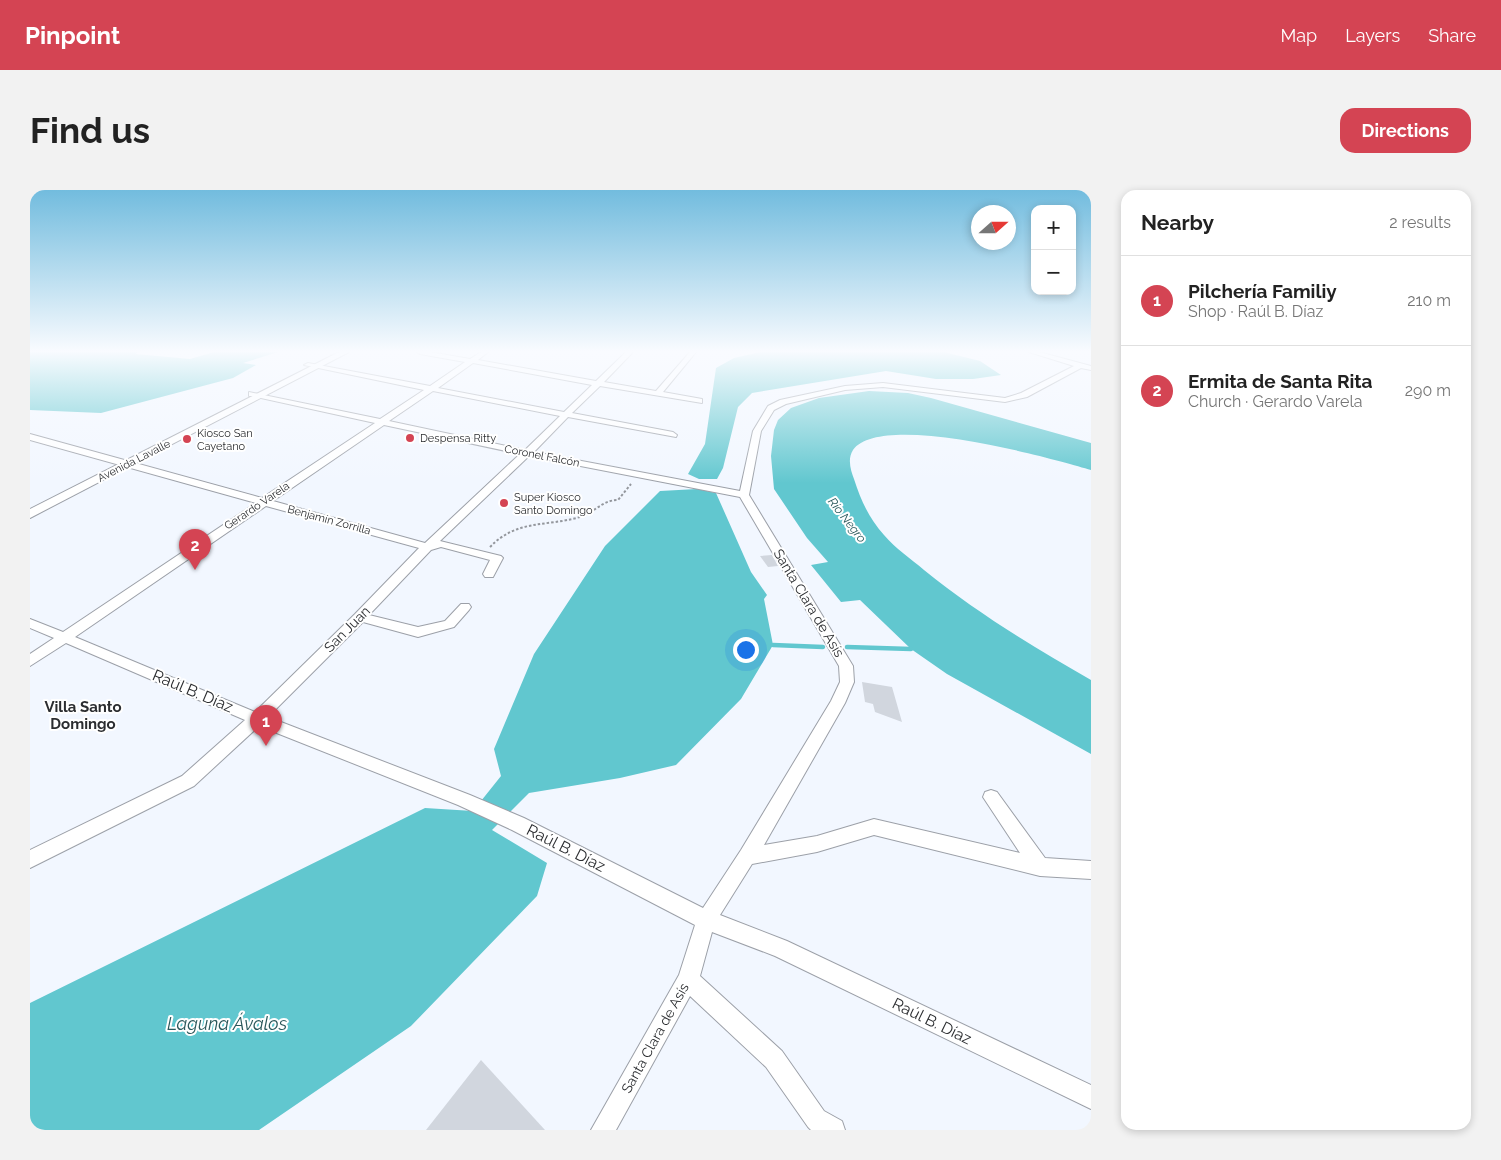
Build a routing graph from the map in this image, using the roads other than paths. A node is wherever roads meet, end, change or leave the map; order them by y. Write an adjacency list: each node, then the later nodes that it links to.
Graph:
1 (254, 396): 16 (main road, Avenida Lavalle)
2 (260, 396): 12 (street, Coronel Falcón)
3 (419, 396): 12 (street, Gerardo Varela)
4 (465, 396): 11 (street)
5 (585, 396): 11 (street, San Juan)
6 (673, 396): 10 (street)
7 (810, 396): 17 (street)
8 (971, 396): 9 (street)
9 (1018, 396)
10 (699, 401)
11 (565, 415): 13 (street); 15 (street, San Juan)
12 (381, 422): 15 (street, Coronel Falcón); 18 (street, Gerardo Varela)
13 (673, 435)
14 (30, 437): 16 (street, Benjamín Zorrilla)
15 (527, 453): 17 (street, Coronel Falcón); 21 (street, San Juan)
16 (122, 463): 18 (street, Benjamín Zorrilla); 19 (main road, Avenida Lavalle); 20 (main road, Avenida Lavalle)
17 (744, 495): 30 (street, Santa Clara de Asís)
18 (263, 502): 21 (street, Benjamín Zorrilla); 26 (street, Gerardo Varela)
19 (30, 506)
20 (30, 514)
21 (427, 547): 22 (street, Benjamín Zorrilla); 24 (street, San Juan)
22 (489, 574)
23 (465, 608): 24 (street)
24 (360, 617): 28 (street, San Juan)
25 (30, 622): 26 (street, Raúl B. Díaz)
26 (66, 637): 27 (street, Gerardo Varela); 28 (street, Raúl B. Díaz)
27 (30, 661)
28 (257, 719): 31 (street, San Juan); 34 (street, Raúl B. Díaz)
29 (991, 797): 32 (street)
30 (747, 856): 32 (street); 34 (street, Santa Clara de Asís)
31 (30, 860)
32 (1040, 867): 33 (street)
33 (1091, 870)
34 (706, 920): 35 (street, Santa Clara de Asís); 36 (street, Raúl B. Díaz)
35 (688, 980): 37 (street, Santa Clara de Asís); 38 (street)
36 (1091, 1097)
37 (603, 1130)
38 (833, 1130)

